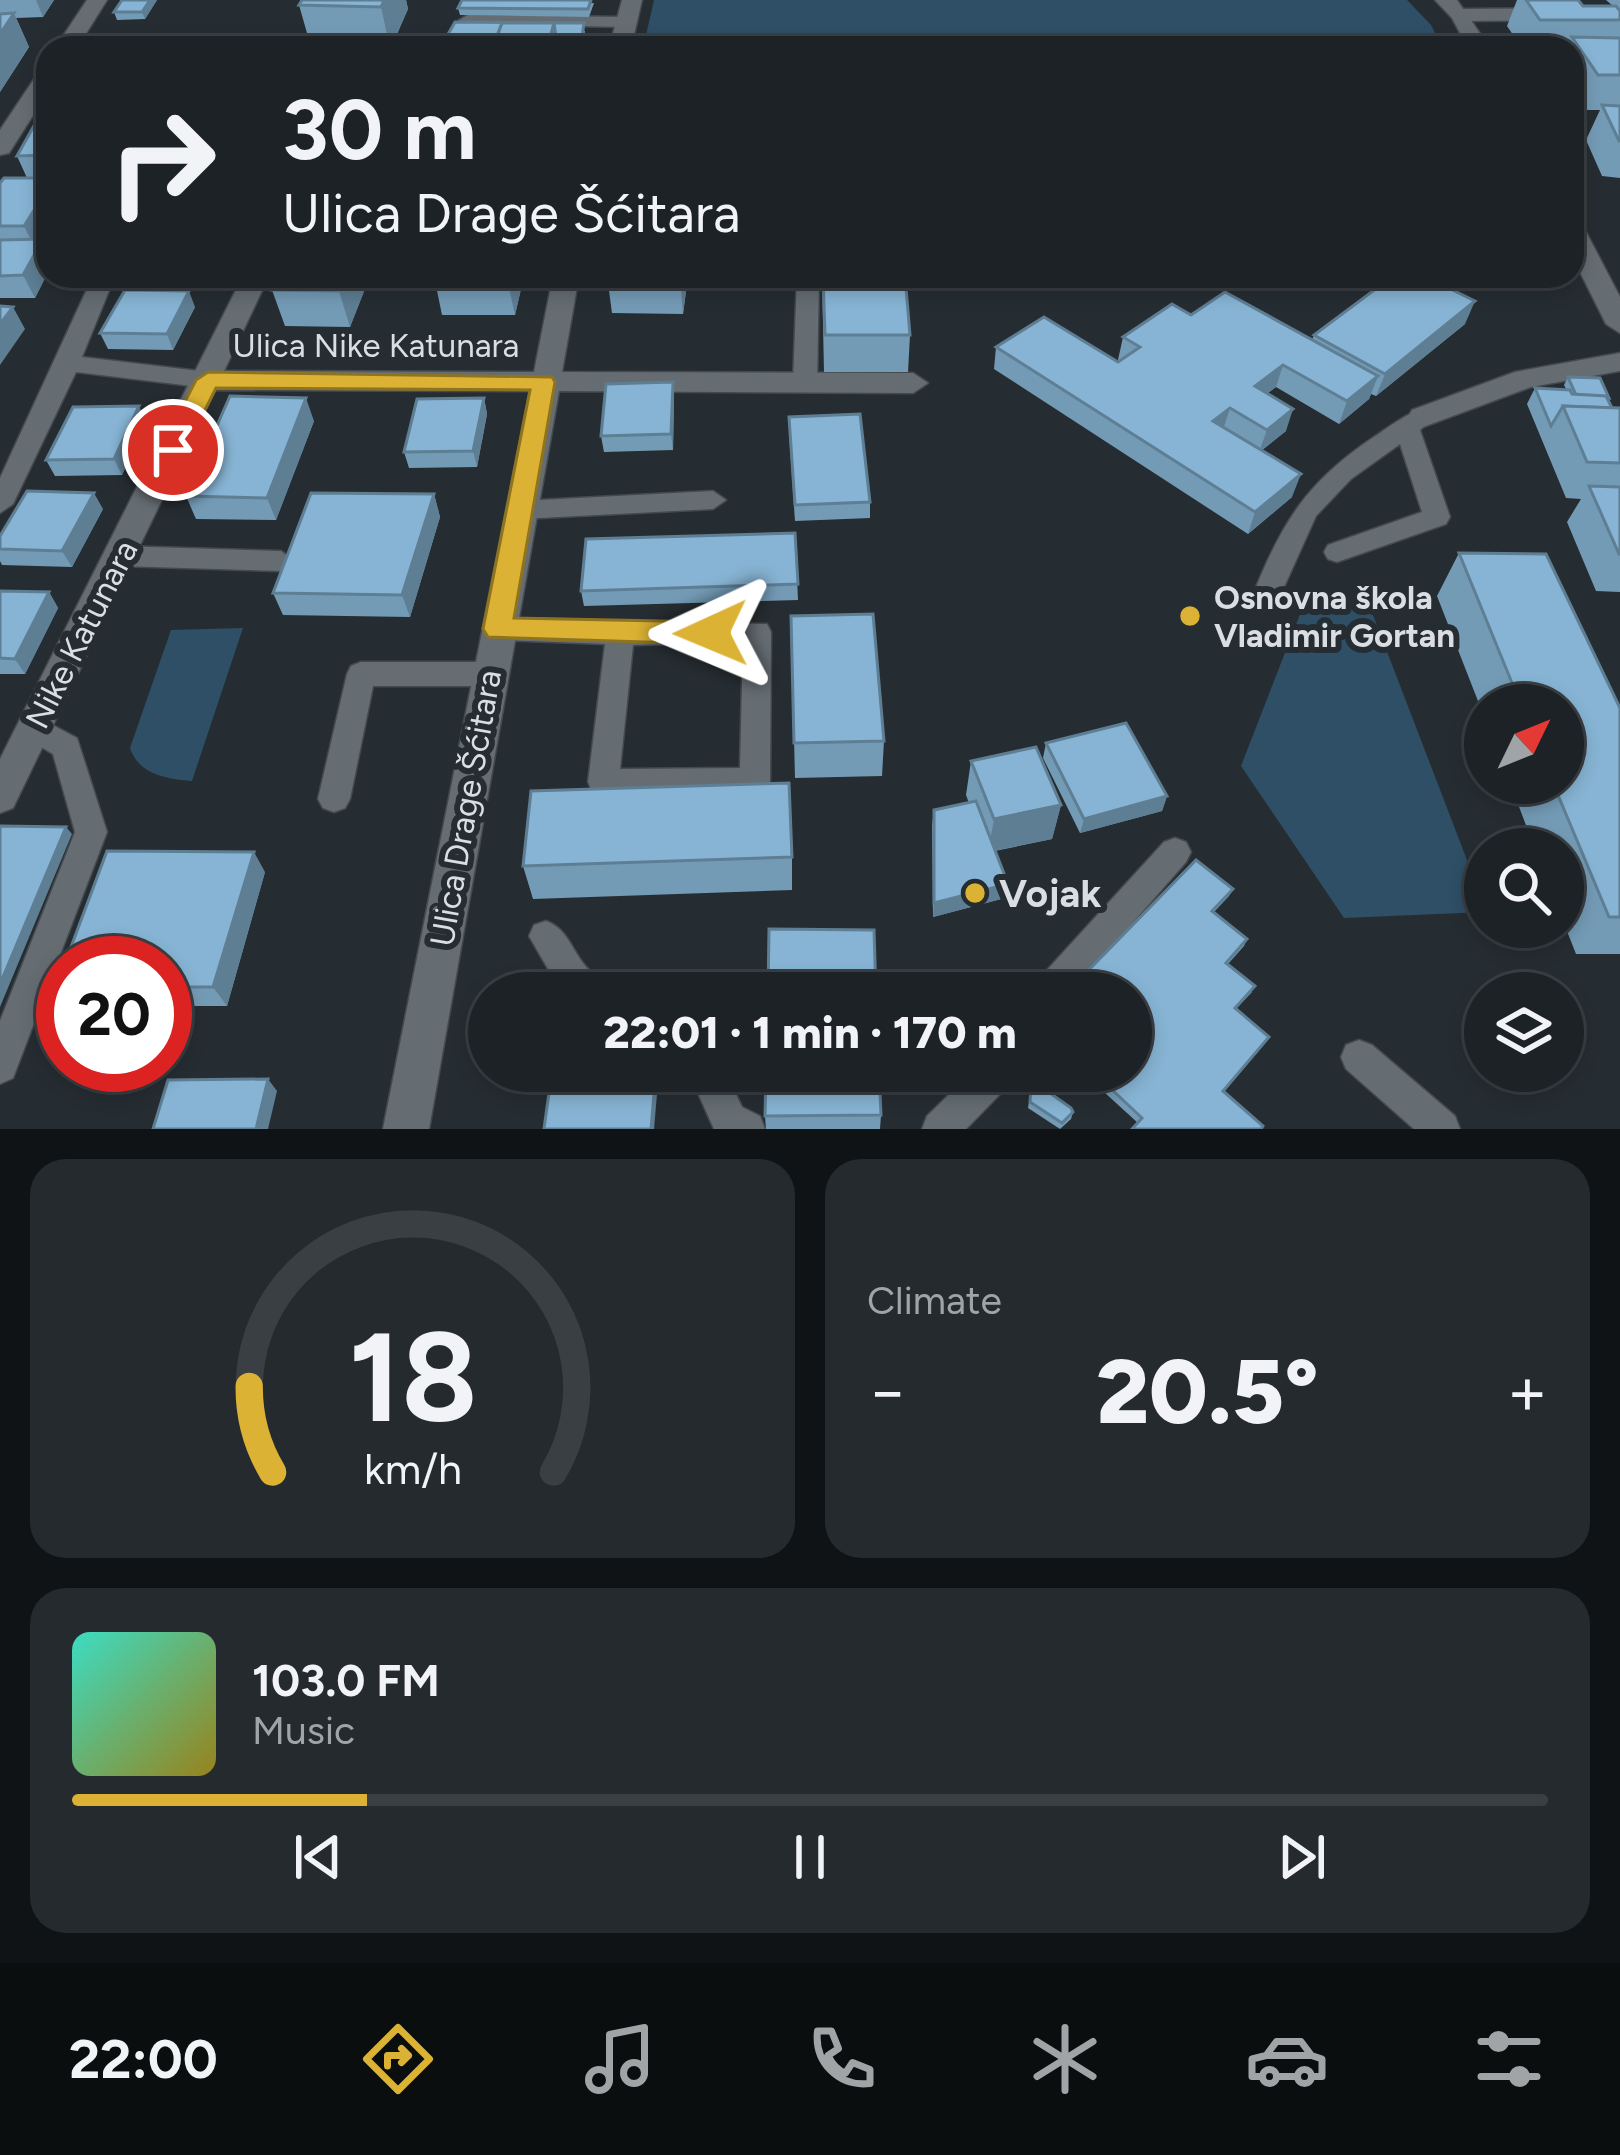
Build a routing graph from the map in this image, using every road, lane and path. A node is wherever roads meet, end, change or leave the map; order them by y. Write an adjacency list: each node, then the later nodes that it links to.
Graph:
1 (97, 0): 6 (street)
2 (1453, 8): 4 (street); 7 (street)
3 (629, 11): 5 (lane)
4 (1620, 14)
5 (468, 20)
6 (74, 36)
7 (1471, 36)
8 (36, 93): 9 (street)
9 (0, 148)
10 (1584, 252): 15 (street)
11 (99, 288): 17 (lane)
12 (250, 288): 18 (street, Nike Katunara)
13 (563, 288): 19 (street, Ulica Drage Šćitara)
14 (808, 288): 20 (lane)
15 (1618, 316)
16 (1620, 362): 22 (street)
17 (68, 363): 18 (lane); 24 (lane)
18 (208, 380): 19 (street, Ulica Nike Katunara); 27 (street, Nike Katunara)
19 (543, 382): 20 (street, Ulica Nike Katunara); 25 (street, Ulica Drage Šćitara)
20 (805, 383): 21 (street, Ulica Nike Katunara)
21 (913, 383)
22 (1415, 423): 26 (lane); 29 (lane)
23 (713, 500): 25 (lane)
24 (0, 504)
25 (520, 510): 30 (street, Ulica Drage Šćitara)
26 (1337, 552)
27 (120, 556): 28 (lane); 33 (street, Nike Katunara)
28 (281, 562)
29 (1265, 600)
30 (498, 629): 31 (lane); 32 (street, Ulica Drage Šćitara)
31 (620, 634): 31 (lane)
32 (490, 674): 35 (lane); 44 (street, Ulica Drage Šćitara)
33 (34, 728): 34 (street, Nike Katunara); 41 (lane)
34 (0, 796)
35 (334, 799)
36 (1175, 852): 39 (lane)
37 (546, 936): 38 (lane)
38 (568, 972)
39 (1068, 972)
40 (1359, 1057): 47 (lane)
41 (0, 1066)
42 (716, 1092): 45 (lane)
43 (977, 1092): 46 (lane)
44 (406, 1129)
45 (747, 1129)
46 (940, 1129)
47 (1442, 1129)

